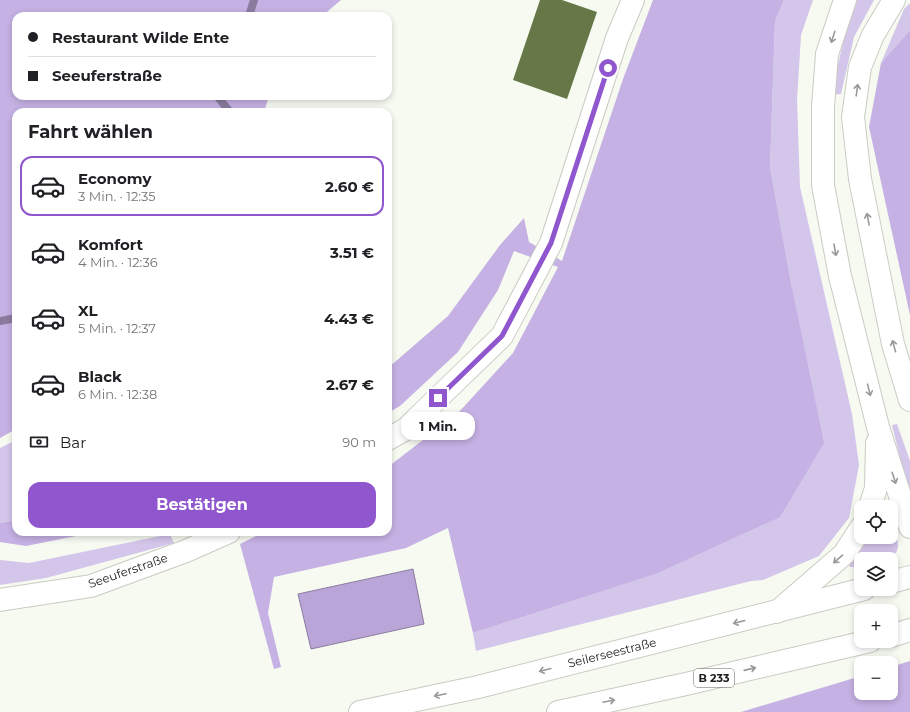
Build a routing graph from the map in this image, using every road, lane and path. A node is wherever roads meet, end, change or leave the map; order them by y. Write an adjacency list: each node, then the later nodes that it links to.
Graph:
1 (633, 0): 6 (main road)
2 (845, 0): 5 (main road, one-way to 5)
3 (894, 0): 4 (main road, one-way to 3)
4 (908, 392)
5 (878, 427): 7 (main road); 8 (main road, one-way to 8)
6 (392, 437)
7 (872, 500)
8 (910, 527)
9 (220, 536): 14 (main road, Seeuferstraße)
10 (854, 539): 15 (main road, one-way to 15)
11 (910, 577): 12 (main road)
12 (898, 580)
13 (854, 592): 15 (main road, Seilerseestraße)
14 (0, 600)
15 (777, 612): 19 (main road, Seilerseestraße, one-way to 19)
16 (910, 630): 17 (main road)
17 (898, 634)
18 (854, 645): 20 (main road, B 233, one-way to 18)
19 (360, 712)
20 (558, 712)

